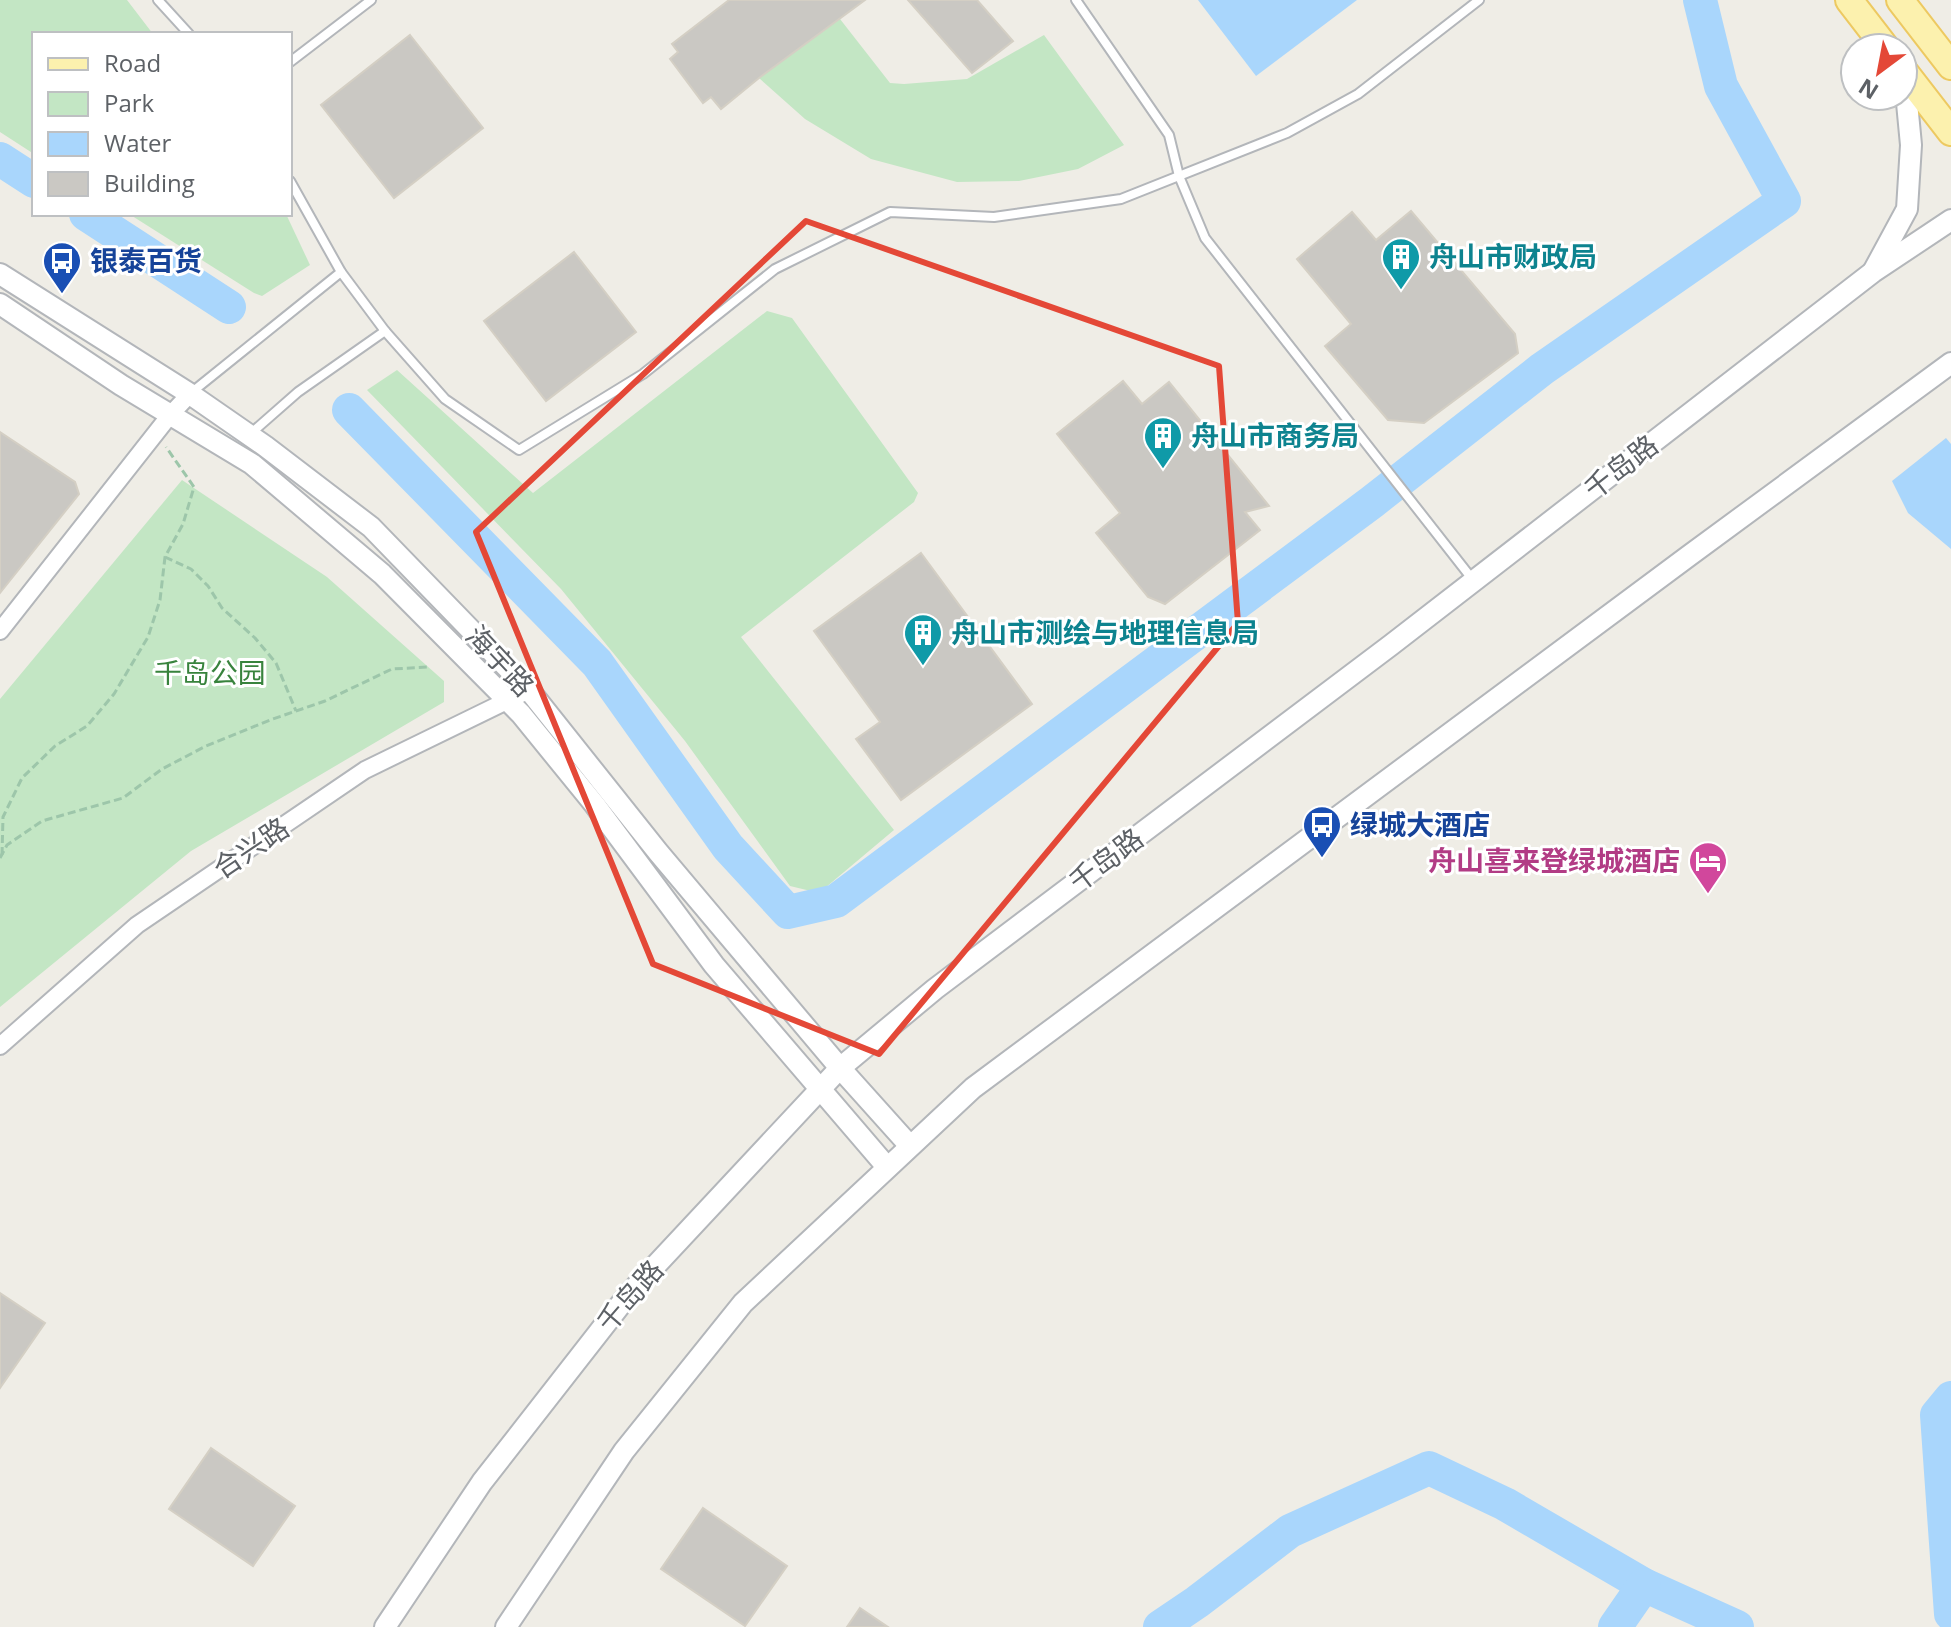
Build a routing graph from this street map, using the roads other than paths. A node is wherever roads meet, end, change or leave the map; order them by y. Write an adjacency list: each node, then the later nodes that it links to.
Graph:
1 (158, 0): 8 (lane)
2 (371, 0): 11 (lane)
3 (1076, 0): 16 (lane)
4 (1479, 0): 16 (lane)
5 (1849, 0): 9 (main road)
6 (1900, 0): 7 (main road)
7 (1923, 30): 10 (street); 12 (main road)
8 (187, 32)
9 (1874, 32)
10 (1951, 46)
11 (292, 60)
12 (1951, 66)
13 (1919, 91): 15 (main road)
14 (1907, 112): 20 (street)
15 (1951, 132)
16 (1179, 176): 23 (lane); 28 (lane)
17 (292, 185): 19 (lane)
18 (1951, 220): 20 (street, 千岛路)
19 (341, 272): 23 (lane); 25 (lane)
20 (1873, 272): 28 (street, 千岛路)
21 (0, 274): 25 (street, 海宇路)
22 (0, 304): 26 (street, 海宇路)
23 (385, 331): 27 (lane)
24 (1946, 370): 35 (street)
25 (190, 394): 26 (street); 27 (street, 海宇路)
26 (170, 415): 29 (street); 31 (street, 海宇路)
27 (248, 435): 30 (street, 海宇路)
28 (1474, 581): 33 (street, 千岛路)
29 (0, 631)
30 (529, 690): 31 (street, 合兴路); 33 (street, 海宇路)
31 (507, 700): 32 (street, 合兴路); 34 (street, 海宇路)
32 (0, 1046)
33 (840, 1068): 34 (street, 千岛路); 35 (street, 海宇路)
34 (820, 1089): 36 (street, 海宇路); 37 (street, 千岛路)
35 (910, 1146): 36 (street)
36 (887, 1167): 38 (street)
37 (385, 1627)
38 (506, 1627)

